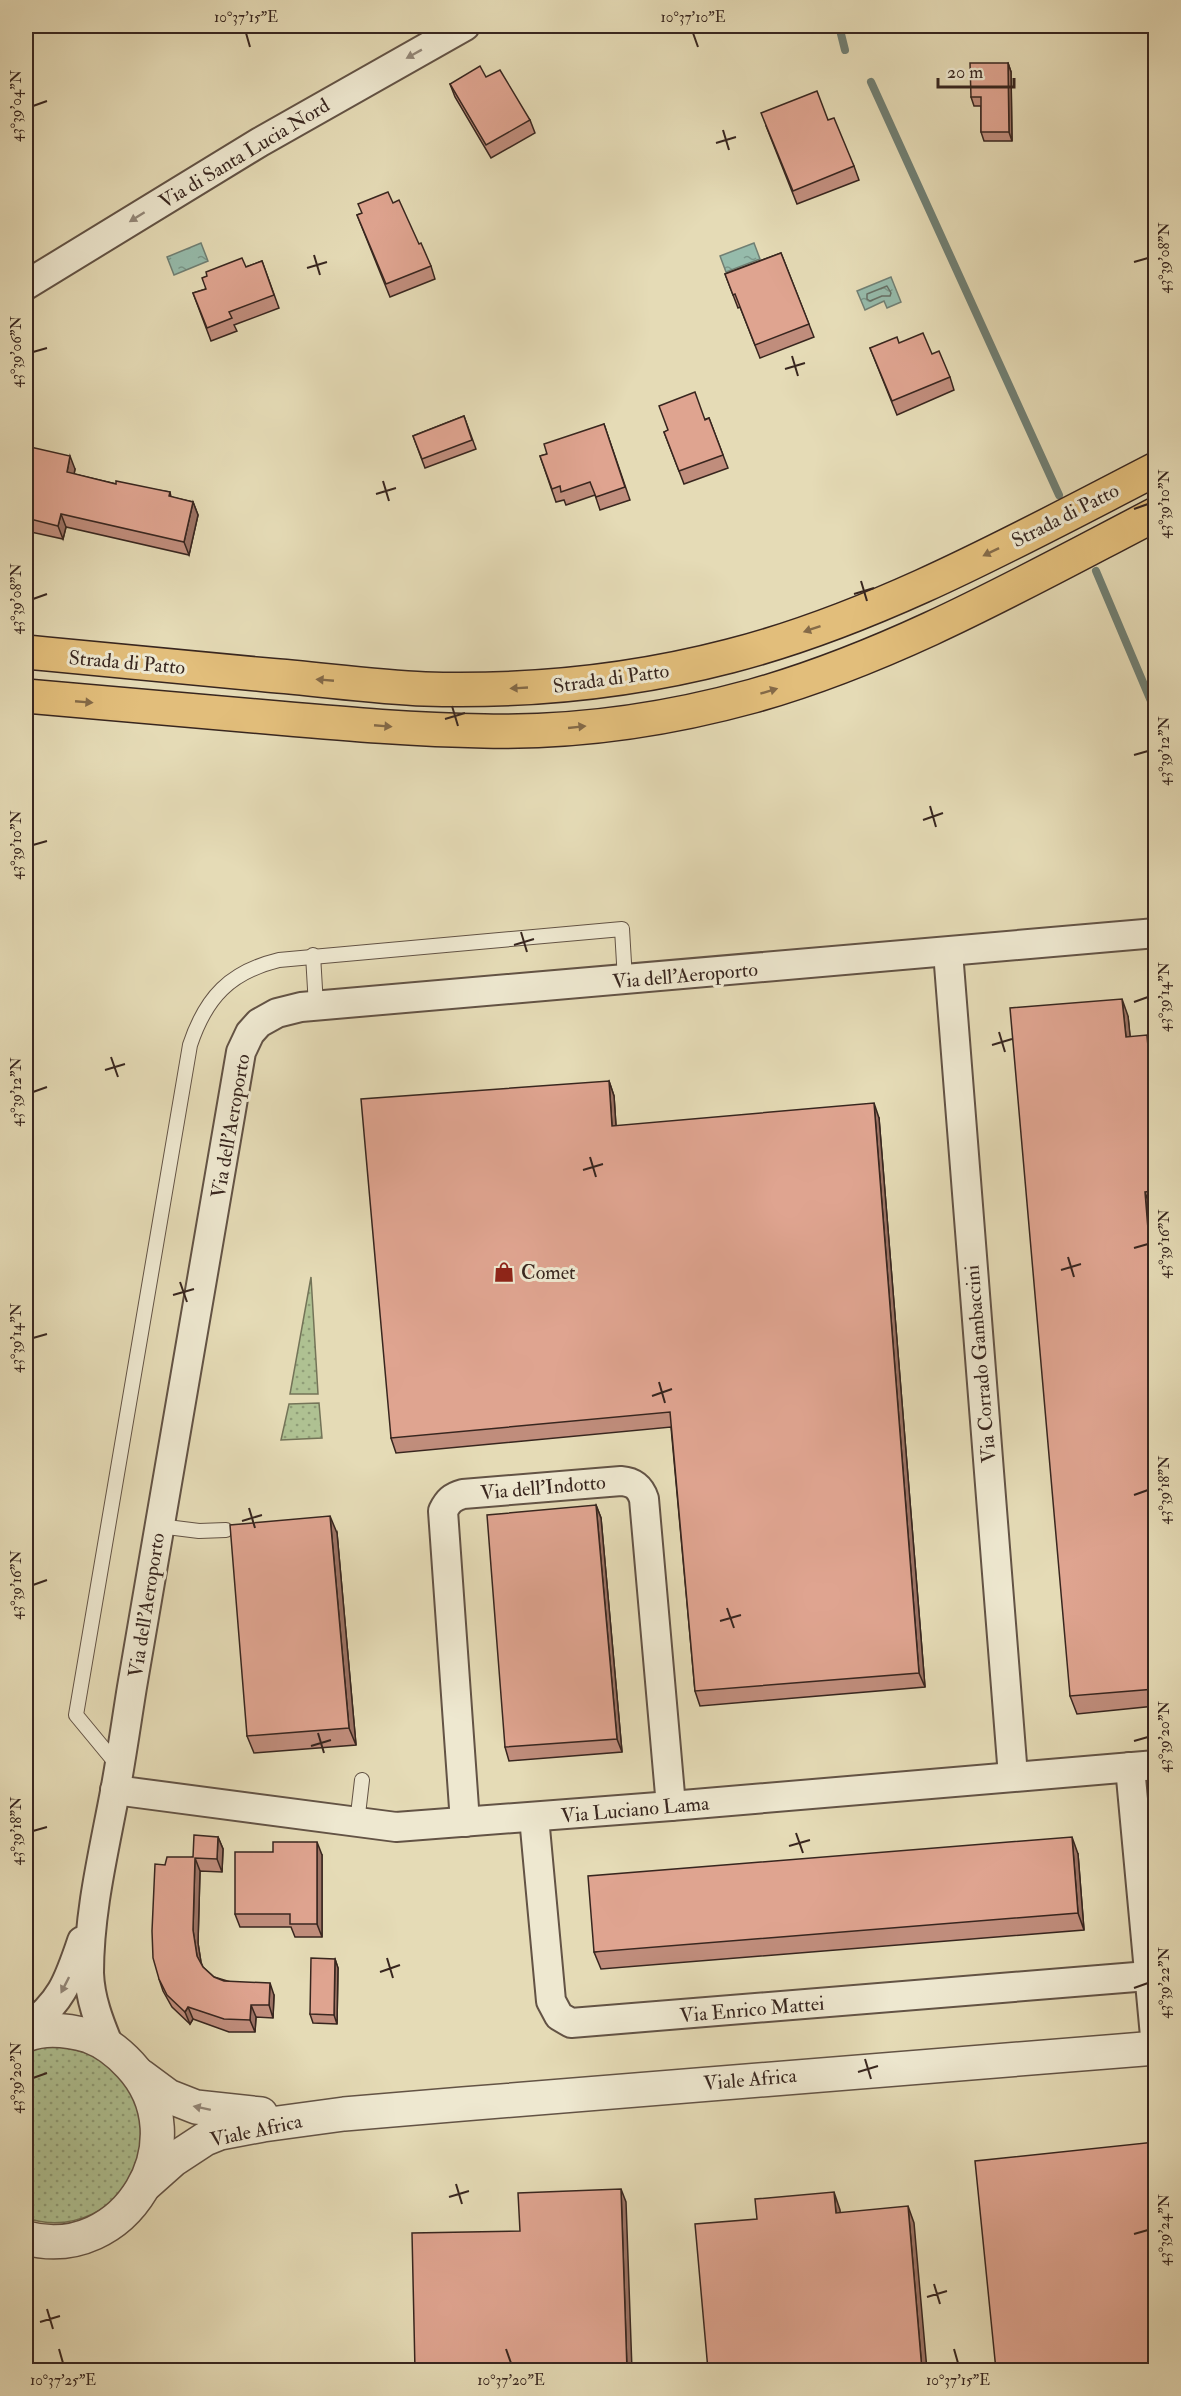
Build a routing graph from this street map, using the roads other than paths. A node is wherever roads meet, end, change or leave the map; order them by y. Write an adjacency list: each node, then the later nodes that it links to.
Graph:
1 (465, 26): 2 (street, Via di Santa Lucia Nord, one-way to 2)
2 (26, 285)
3 (1155, 469): 5 (main road, Strada di Patto, one-way to 5)
4 (1155, 514): 6 (main road, Strada di Patto, one-way to 4)
5 (26, 652)
6 (26, 696)
7 (1155, 933): 8 (street, Via dell'Aeroporto)
8 (948, 952): 10 (street, Via dell'Aeroporto); 15 (street, Via Corrado Gambaccini)
9 (313, 955): 10 (lane); 11 (lane); 16 (lane)
10 (625, 980): 11 (street, Via dell'Aeroporto)
11 (316, 1005): 12 (street, Via dell'Aeroporto)
12 (159, 1526): 13 (lane); 16 (street, Via dell'Aeroporto)
13 (226, 1530)
14 (1143, 1766): 15 (street, Via Luciano Lama); 23 (street)
15 (1013, 1776): 18 (street, Via Luciano Lama)
16 (117, 1779): 20 (street, Via Luciano Lama); 22 (street, Via dell'Aeroporto)
17 (362, 1780): 20 (lane)
18 (671, 1806): 19 (street, Via Luciano Lama); 21 (street, Via dell'Indotto)
19 (534, 1817): 21 (street, Via Luciano Lama); 24 (street, Via Enrico Mattei)
20 (357, 1822): 21 (street, Via Luciano Lama)
21 (465, 1822)
22 (92, 1911): 25 (street, Via dell'Aeroporto, one-way to 25); 27 (street, Via dell'Aeroporto)
23 (1150, 1927): 24 (street)
24 (1148, 1976): 28 (street)
25 (26, 2029)
26 (26, 2035): 27 (street, Viale Africa)
27 (109, 2046): 29 (street, Viale Africa)
28 (1155, 2047): 30 (street, Viale Africa)
29 (141, 2076): 30 (street, Viale Africa, one-way to 29); 31 (street, Viale Africa)
30 (344, 2114): 31 (street, Viale Africa)
31 (146, 2184): 32 (street, Viale Africa)
32 (26, 2238)

